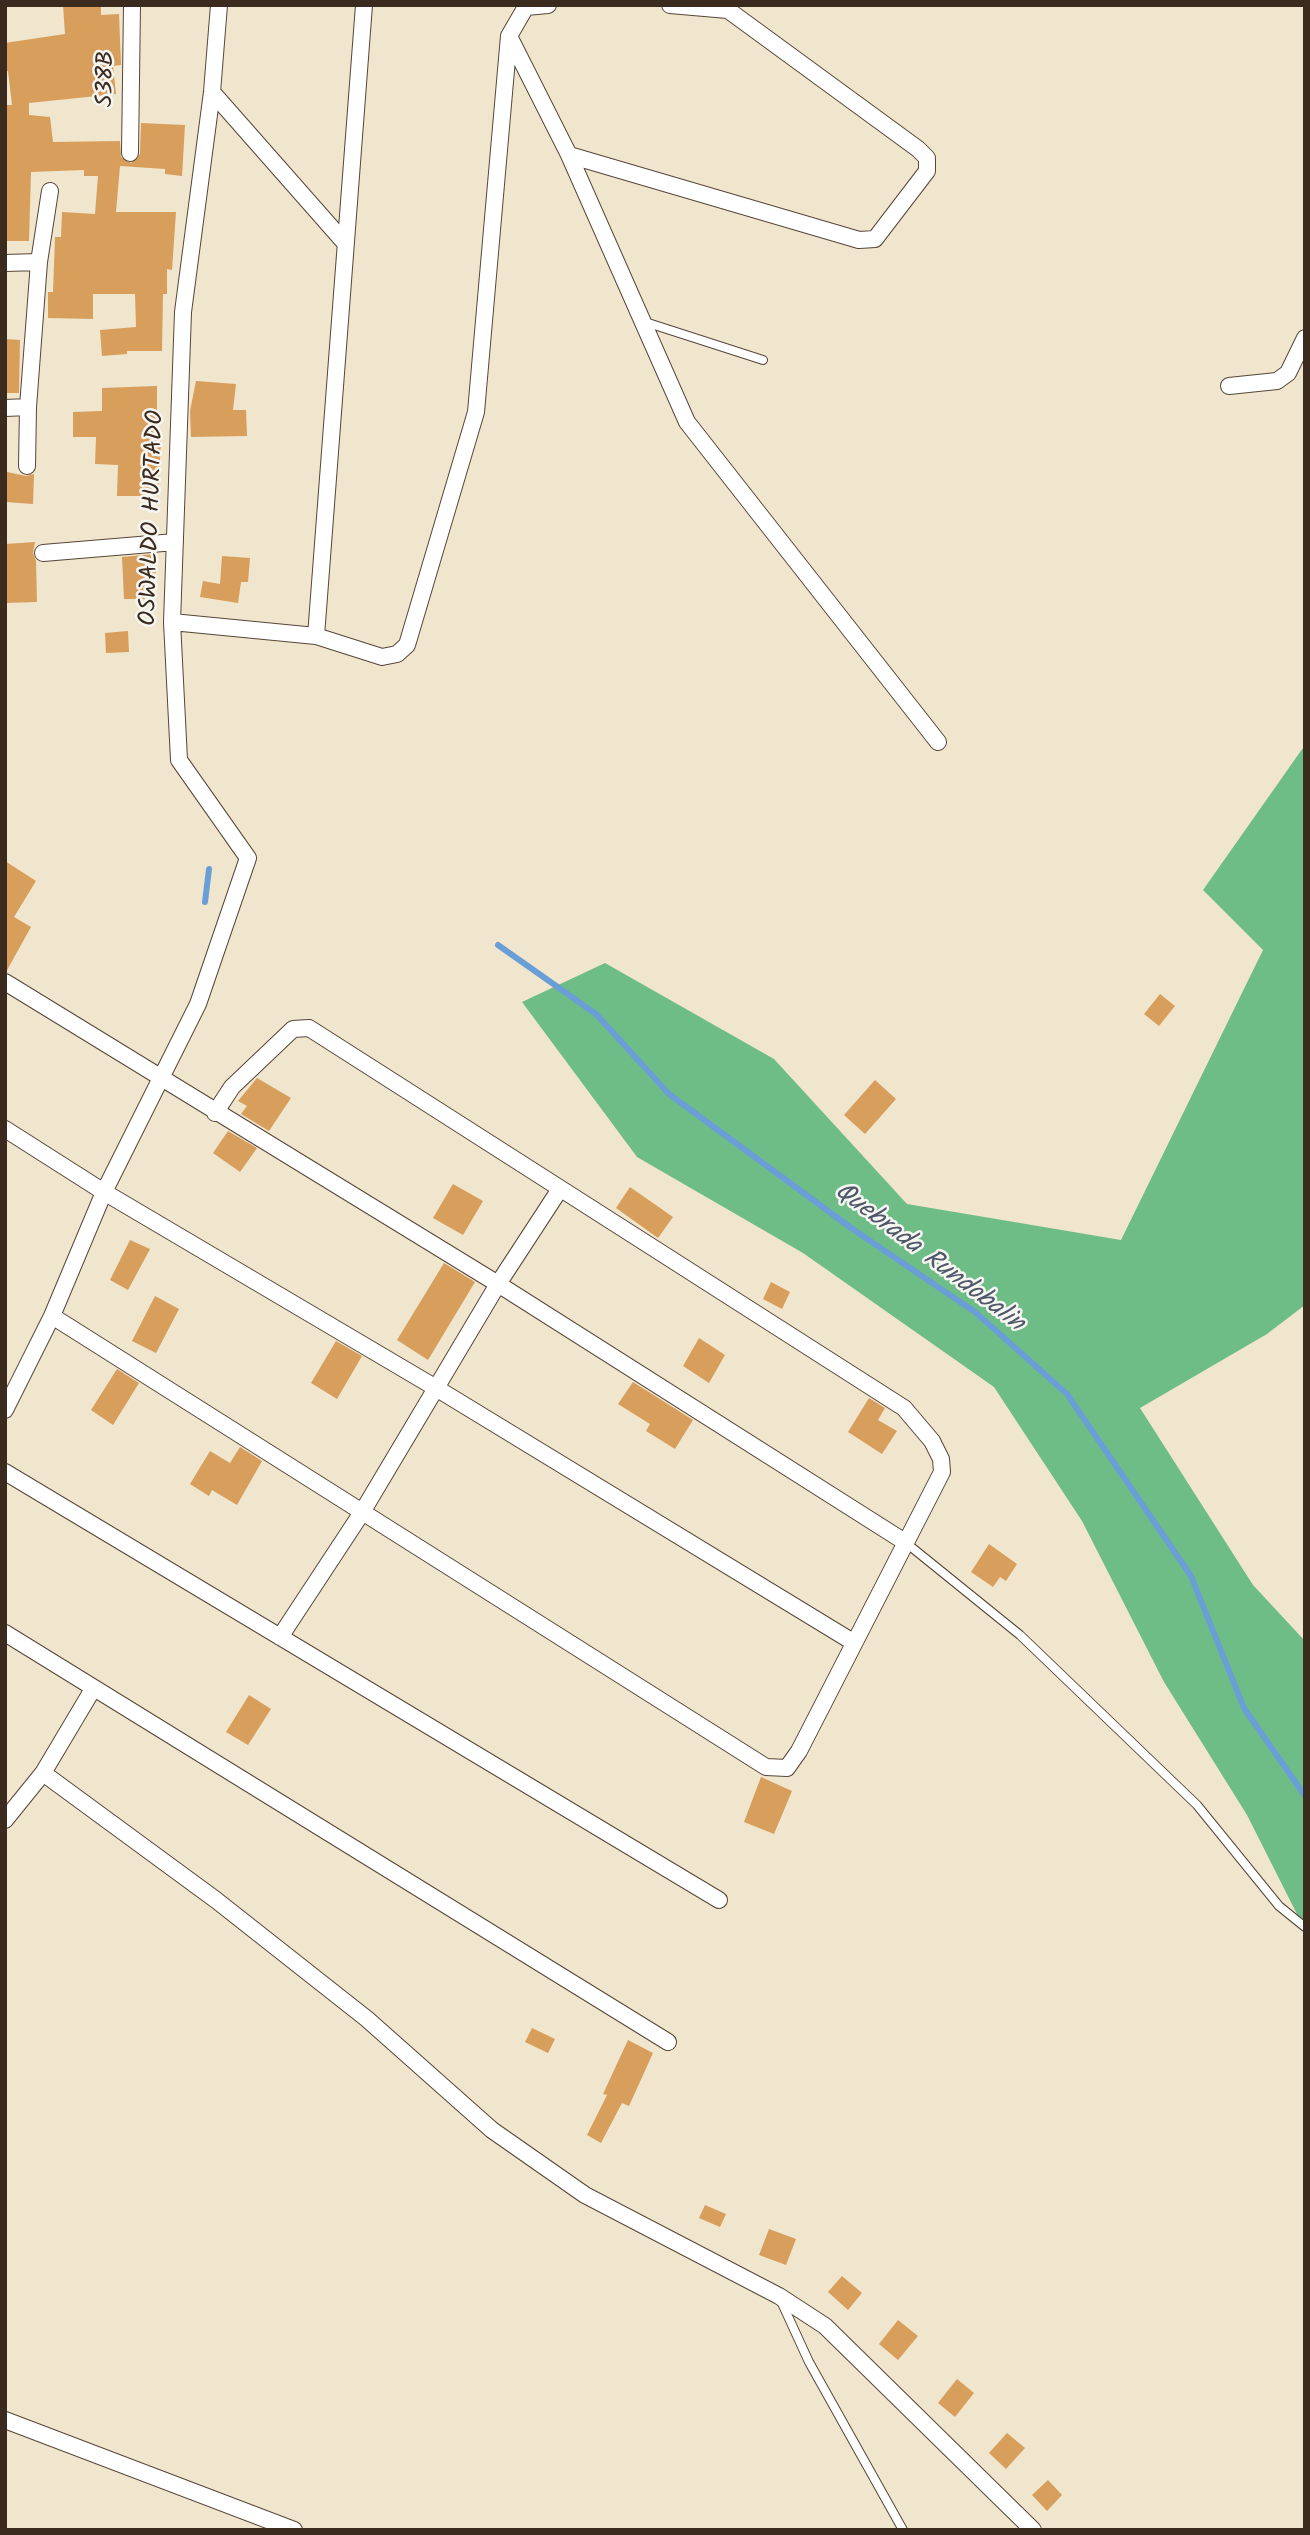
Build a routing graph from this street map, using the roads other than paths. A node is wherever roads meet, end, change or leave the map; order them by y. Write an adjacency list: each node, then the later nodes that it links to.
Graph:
1 (132, 5): 9 (street, S38B)
2 (219, 5): 8 (street, OSWALDO HURTADO)
3 (364, 5): 12 (street)
4 (548, 5): 6 (street)
5 (670, 5): 10 (street)
6 (526, 6): 7 (street)
7 (509, 36): 10 (street); 25 (street)
8 (212, 92): 12 (street); 22 (street, OSWALDO HURTADO)
9 (130, 153)
10 (569, 155): 15 (street)
11 (50, 191): 13 (street)
12 (345, 243): 25 (street)
13 (39, 262): 14 (street); 19 (street)
14 (5, 263)
15 (642, 322): 17 (lane); 26 (street)
16 (1305, 338): 18 (street)
17 (763, 360)
18 (1229, 386)
19 (28, 407): 20 (street); 21 (street)
20 (5, 408)
21 (27, 466)
22 (175, 542): 23 (street); 24 (street, OSWALDO HURTADO)
23 (43, 553)
24 (172, 622): 25 (street); 28 (street, OSWALDO HURTADO)
25 (316, 636)
26 (938, 742)
27 (5, 982): 28 (street)
28 (160, 1080): 29 (street); 32 (street, OSWALDO HURTADO)
29 (215, 1113): 31 (street); 33 (street)
30 (5, 1129): 32 (street)
31 (560, 1189): 33 (street); 39 (street)
32 (104, 1192): 34 (street, OSWALDO HURTADO); 35 (street)
33 (498, 1284): 35 (street); 39 (street)
34 (52, 1316): 36 (street, OSWALDO HURTADO); 38 (street)
35 (436, 1388): 38 (street); 42 (street)
36 (5, 1410)
37 (5, 1472): 41 (street)
38 (361, 1514): 41 (street); 42 (street)
39 (905, 1542): 42 (street); 47 (lane)
40 (5, 1633): 43 (street)
41 (279, 1637): 46 (street)
42 (853, 1642)
43 (93, 1689): 44 (street); 48 (street)
44 (43, 1773): 45 (street); 49 (street)
45 (5, 1820)
46 (719, 1900)
47 (1305, 1927)
48 (668, 2042)
49 (779, 2296): 52 (lane); 53 (street)
50 (5, 2420): 51 (street)
51 (294, 2530)
52 (903, 2530)
53 (1032, 2530)

